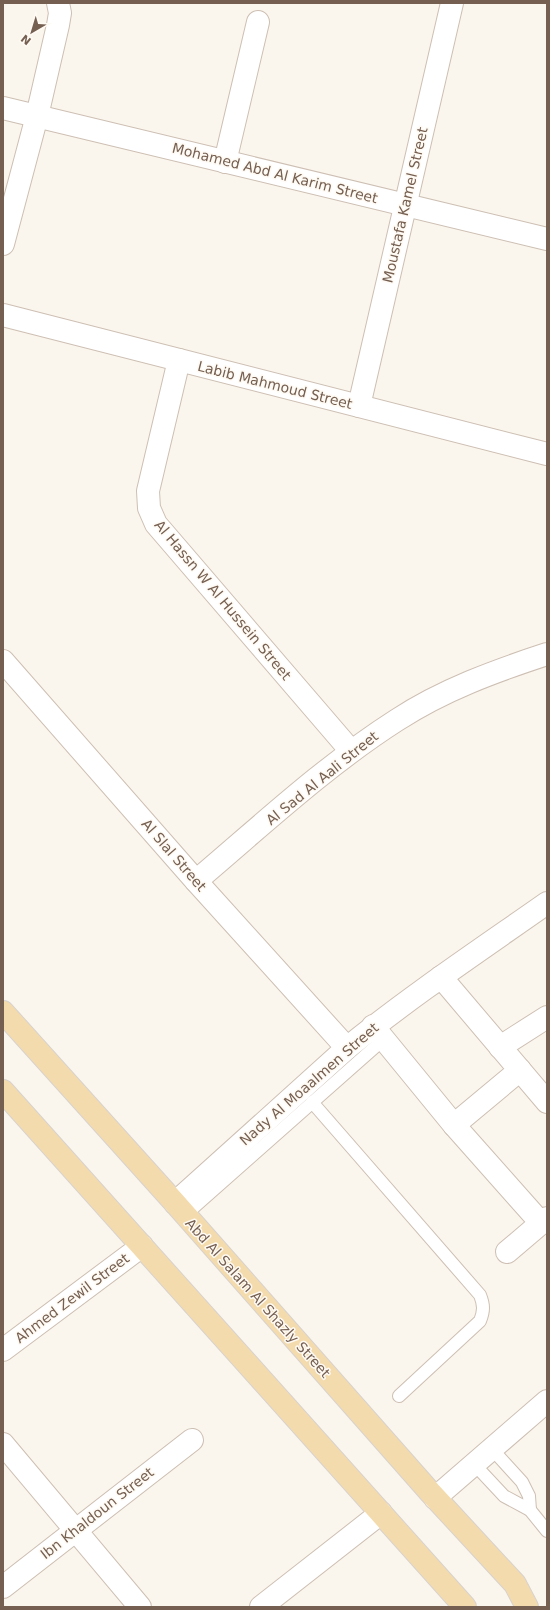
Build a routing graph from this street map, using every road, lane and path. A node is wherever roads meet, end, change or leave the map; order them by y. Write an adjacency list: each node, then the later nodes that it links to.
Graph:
1 (58, 3): 5 (street)
2 (452, 3): 7 (street, Moustafa Kamel Street)
3 (258, 22): 6 (street)
4 (3, 108): 5 (street, Mohamed Abd Al Karim Street)
5 (37, 116): 6 (street, Mohamed Abd Al Karim Street); 9 (street)
6 (226, 162): 7 (street, Mohamed Abd Al Karim Street)
7 (405, 205): 8 (street, Mohamed Abd Al Karim Street); 12 (street, Moustafa Kamel Street)
8 (547, 239)
9 (3, 244)
10 (3, 315): 11 (street, Labib Mahmoud Street)
11 (179, 360): 12 (street, Labib Mahmoud Street); 16 (street, Al Hassn W Al Hussein Street)
12 (358, 406): 13 (street, Labib Mahmoud Street)
13 (547, 454)
14 (547, 654): 16 (street, Al Sad Al Aali Street)
15 (3, 661): 17 (street, Al Slal Street)
16 (351, 751): 17 (street, Al Sad Al Aali Street)
17 (196, 881): 24 (street, Al Slal Street)
18 (547, 903): 19 (street, Nady Al Moaalmen Street)
19 (441, 977): 22 (street, Nady Al Moaalmen Street); 23 (street)
20 (3, 1012): 30 (main road, Abd Al Salam Al Shazly Street)
21 (547, 1017): 23 (street)
22 (379, 1032): 24 (street, Nady Al Moaalmen Street); 27 (lane); 29 (street)
23 (500, 1047): 25 (street)
24 (347, 1048): 30 (street, Nady Al Moaalmen Street)
25 (520, 1070): 28 (street); 29 (street)
26 (3, 1091): 32 (main road)
27 (312, 1102): 30 (lane); 35 (lane)
28 (547, 1102)
29 (454, 1125): 31 (street)
30 (180, 1209): 41 (main road, Abd Al Salam Al Shazly Street)
31 (544, 1220): 33 (street)
32 (142, 1246): 34 (street, Ahmed Zewil Street); 43 (main road)
33 (508, 1252)
34 (3, 1350)
35 (399, 1396)
36 (547, 1401): 39 (street)
37 (192, 1440): 44 (street, Ibn Khaldoun Street)
38 (3, 1444): 44 (street)
39 (492, 1449): 40 (street); 42 (lane)
40 (475, 1465): 41 (street); 42 (lane)
41 (435, 1498): 50 (main road, Abd Al Salam Al Shazly Street)
42 (530, 1510): 45 (lane)
43 (381, 1513): 48 (street); 49 (main road)
44 (76, 1530): 46 (street, Ibn Khaldoun Street); 47 (street)
45 (547, 1531)
46 (3, 1587)
47 (140, 1607)
48 (261, 1607)
49 (466, 1607)
50 (527, 1607)

